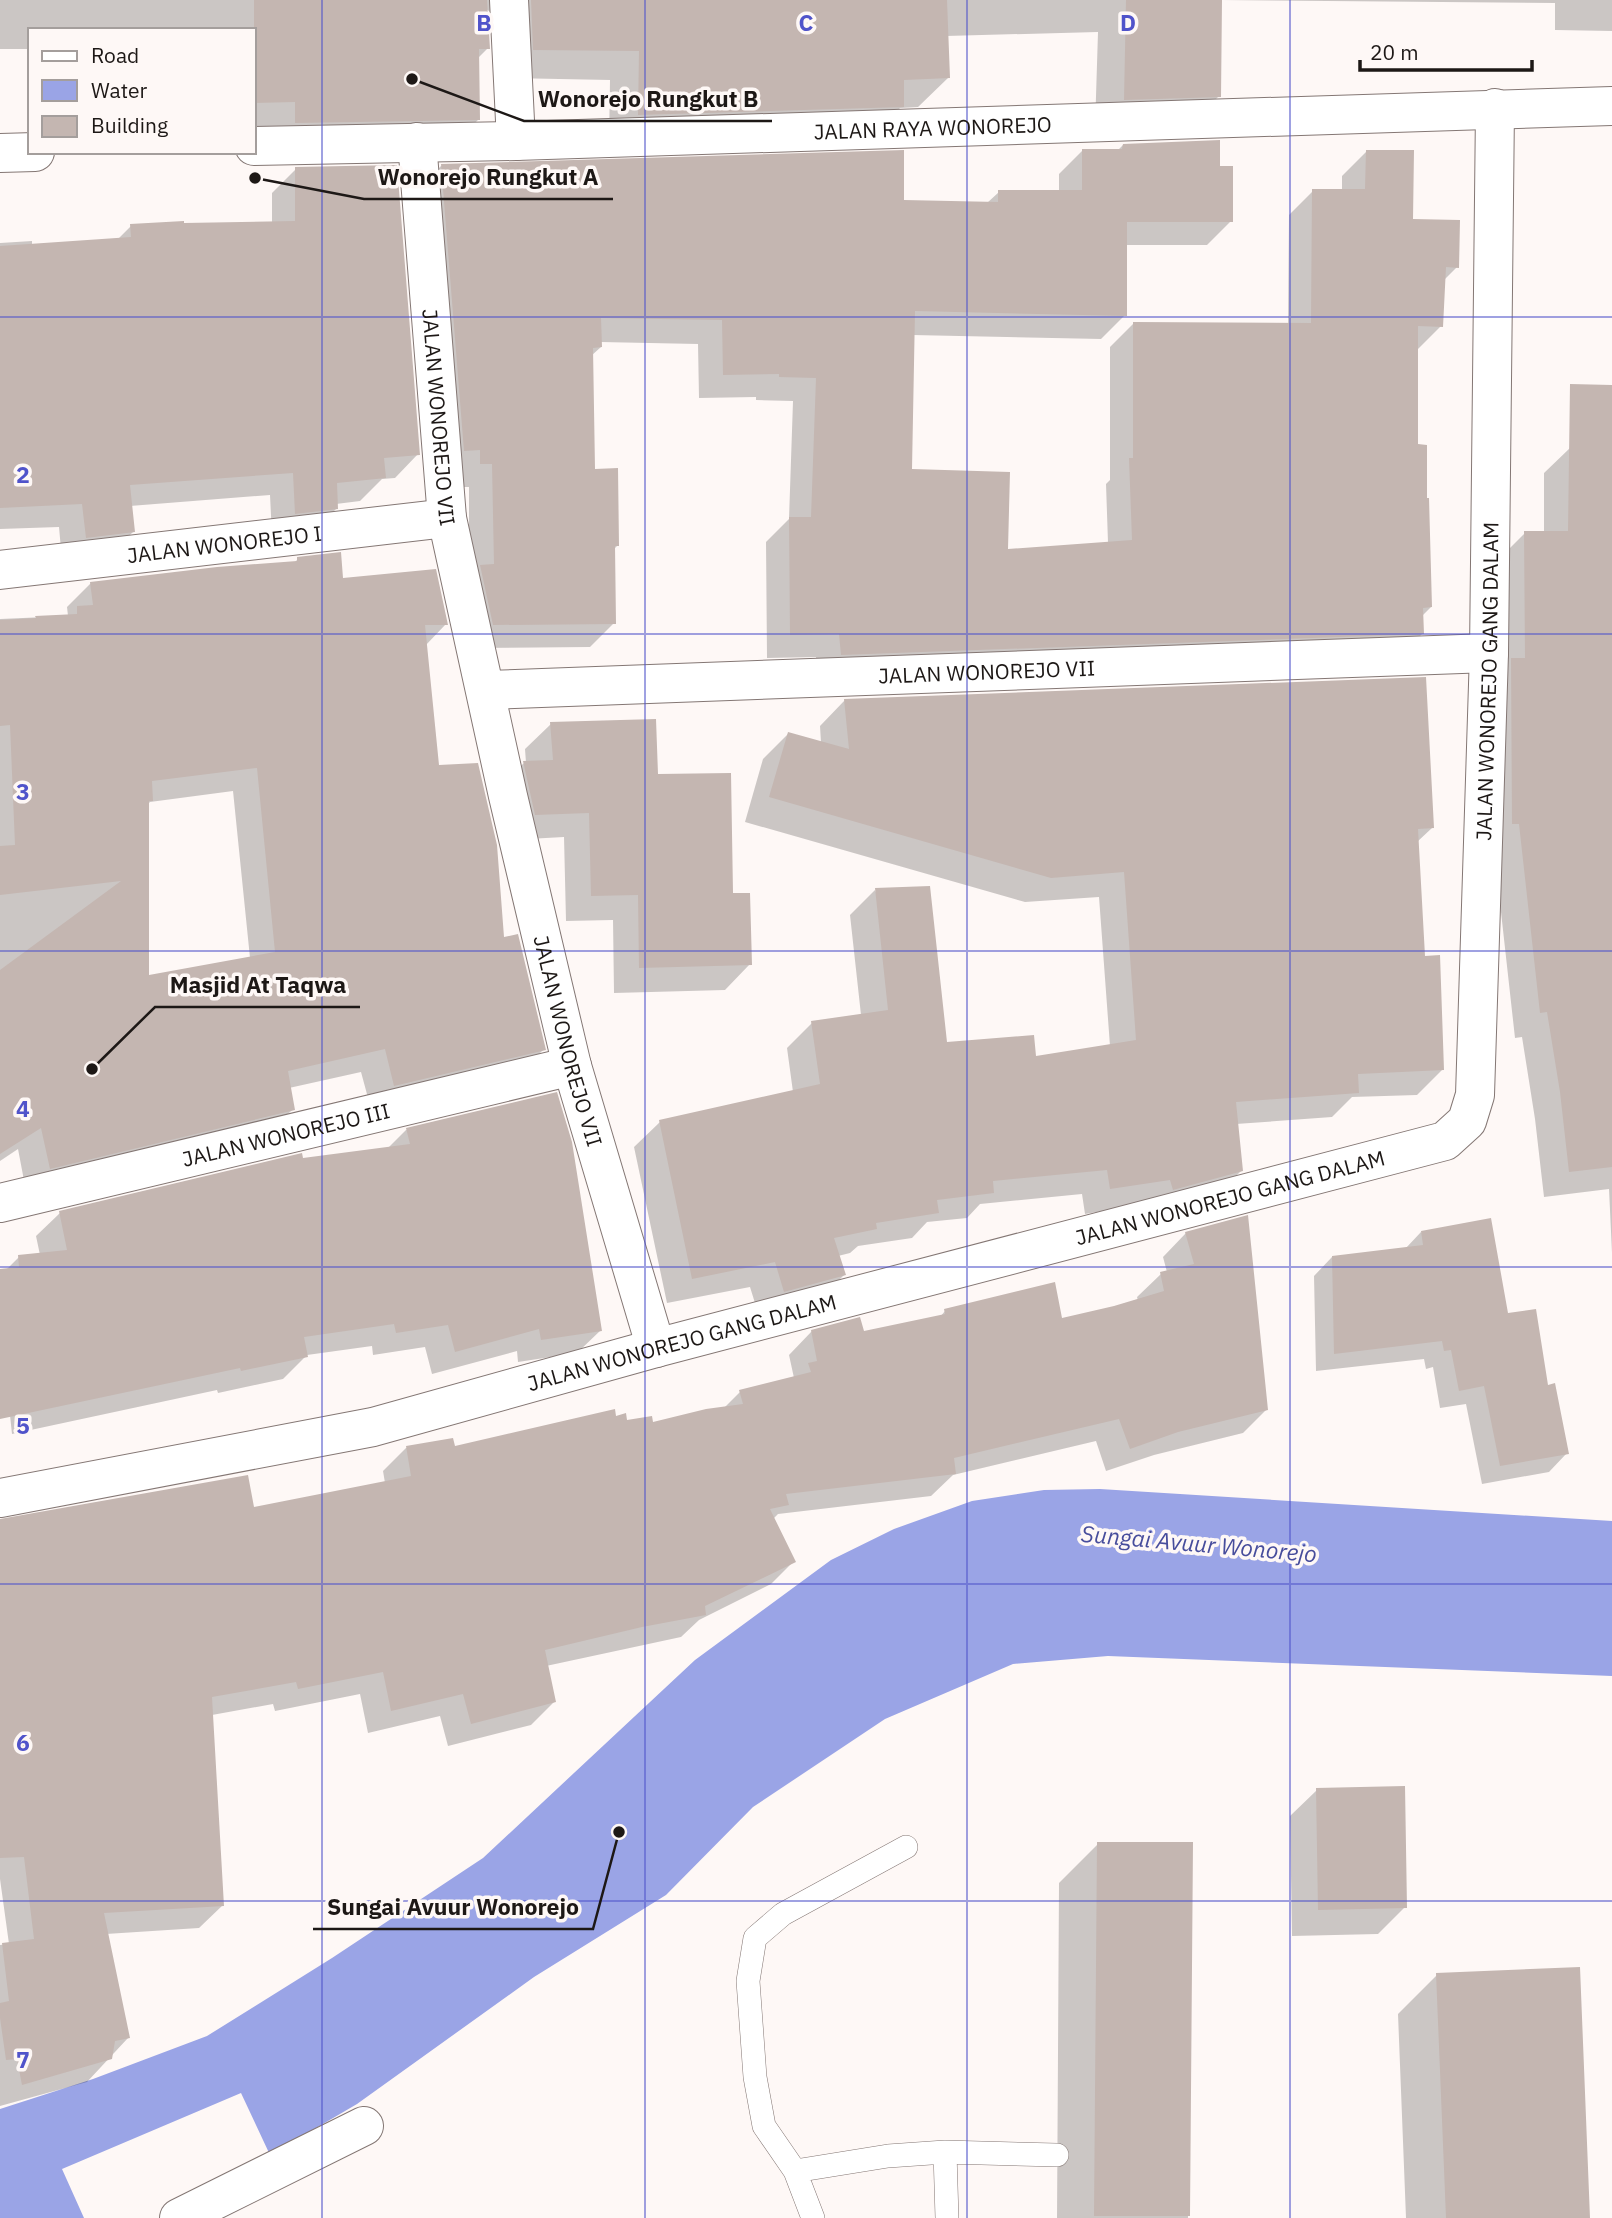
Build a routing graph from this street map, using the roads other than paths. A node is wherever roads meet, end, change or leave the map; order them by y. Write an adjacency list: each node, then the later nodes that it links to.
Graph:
1 (509, 0): 4 (street)
2 (1612, 106): 3 (street, JALAN RAYA WONOREJO)
3 (1495, 108): 4 (street, JALAN RAYA WONOREJO); 11 (street, JALAN WONOREJO GANG DALAM)
4 (516, 141): 5 (street, JALAN RAYA WONOREJO)
5 (417, 142): 6 (street, JALAN RAYA WONOREJO); 9 (street, JALAN WONOREJO VII)
6 (256, 146)
7 (28, 152): 8 (street)
8 (0, 153)
9 (447, 518): 10 (street, JALAN WONOREJO I); 12 (street, JALAN WONOREJO VII)
10 (0, 570)
11 (1489, 653): 12 (street, JALAN WONOREJO VII); 15 (street, JALAN WONOREJO GANG DALAM)
12 (487, 690): 13 (street, JALAN WONOREJO VII)
13 (572, 1066): 14 (street, JALAN WONOREJO III); 15 (street, JALAN WONOREJO VII)
14 (0, 1203)
15 (656, 1348): 16 (street, JALAN WONOREJO GANG DALAM)
16 (0, 1498)
17 (906, 1847): 21 (lane)
18 (364, 2126): 22 (street)
19 (945, 2152): 20 (lane); 21 (lane); 24 (lane)
20 (1057, 2155)
21 (795, 2171): 23 (lane)
22 (179, 2218)
23 (813, 2218)
24 (947, 2218)

